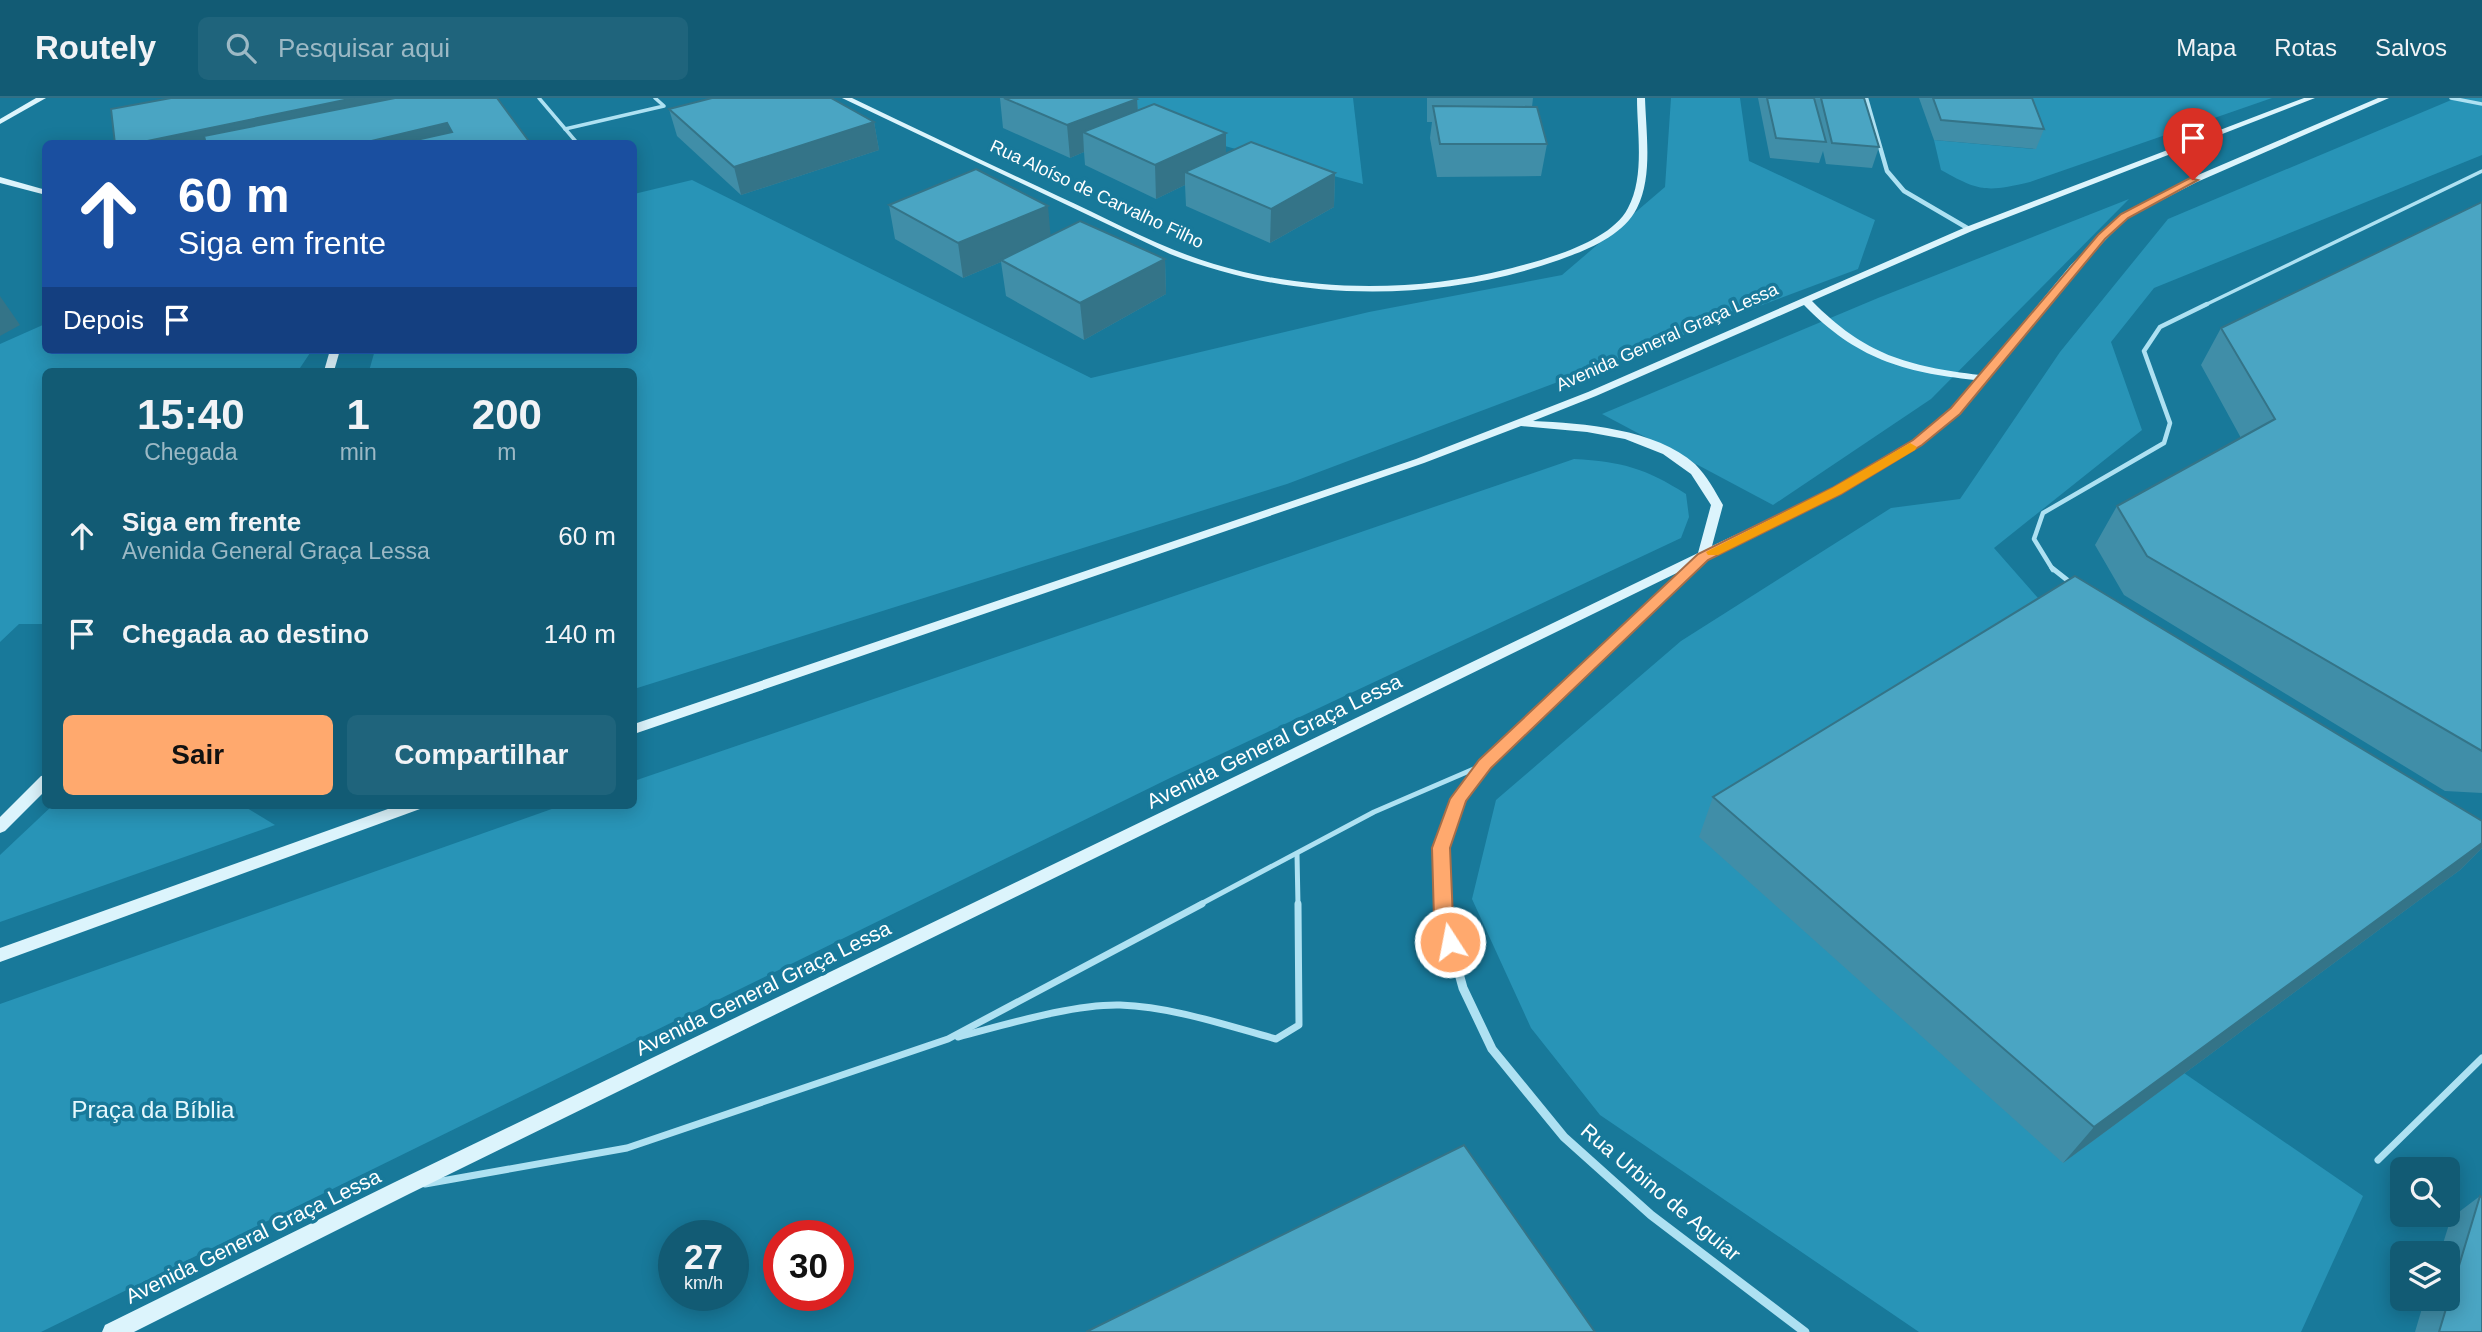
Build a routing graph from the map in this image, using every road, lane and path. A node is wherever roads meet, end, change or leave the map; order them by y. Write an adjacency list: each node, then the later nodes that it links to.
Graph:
1 (42, 98): 11 (main road)
2 (539, 98): 12 (lane)
3 (655, 98): 12 (lane)
4 (846, 98): 5 (main road, Rua Aloíso de Carvalho Filho)
5 (1642, 98)
6 (1866, 98): 17 (street)
7 (2311, 98): 17 (main road, Avenida General Graça Lessa)
8 (2385, 98): 19 (main road, Avenida General Graça Lessa)
9 (2451, 98): 10 (lane)
10 (2482, 104)
11 (1, 121)
12 (565, 129): 13 (lane)
13 (575, 140)
14 (2482, 171): 22 (lane)
15 (0, 180): 16 (main road)
16 (42, 192)
17 (1969, 229): 18 (main road, Avenida General Graça Lessa)
18 (1805, 299): 19 (main road); 20 (main road, Avenida General Graça Lessa)
19 (1982, 378): 21 (main road, Avenida General Graça Lessa)
20 (1518, 424): 21 (main road); 23 (main road, Avenida General Graça Lessa)
21 (1703, 557): 24 (street, Rua Urbino de Aguiar); 33 (main road, Avenida General Graça Lessa)
22 (2078, 587)
23 (637, 728)
24 (1485, 764): 28 (lane); 35 (street, Rua Urbino de Aguiar)
25 (42, 784): 27 (main road)
26 (404, 809): 29 (main road)
27 (0, 827)
28 (1297, 854): 30 (lane); 30 (lane)
29 (0, 956)
30 (948, 1039): 33 (lane)
31 (2482, 1058): 32 (lane)
32 (2378, 1160)
33 (402, 1188): 34 (main road, Avenida General Graça Lessa)
34 (112, 1332)
35 (1805, 1332)

